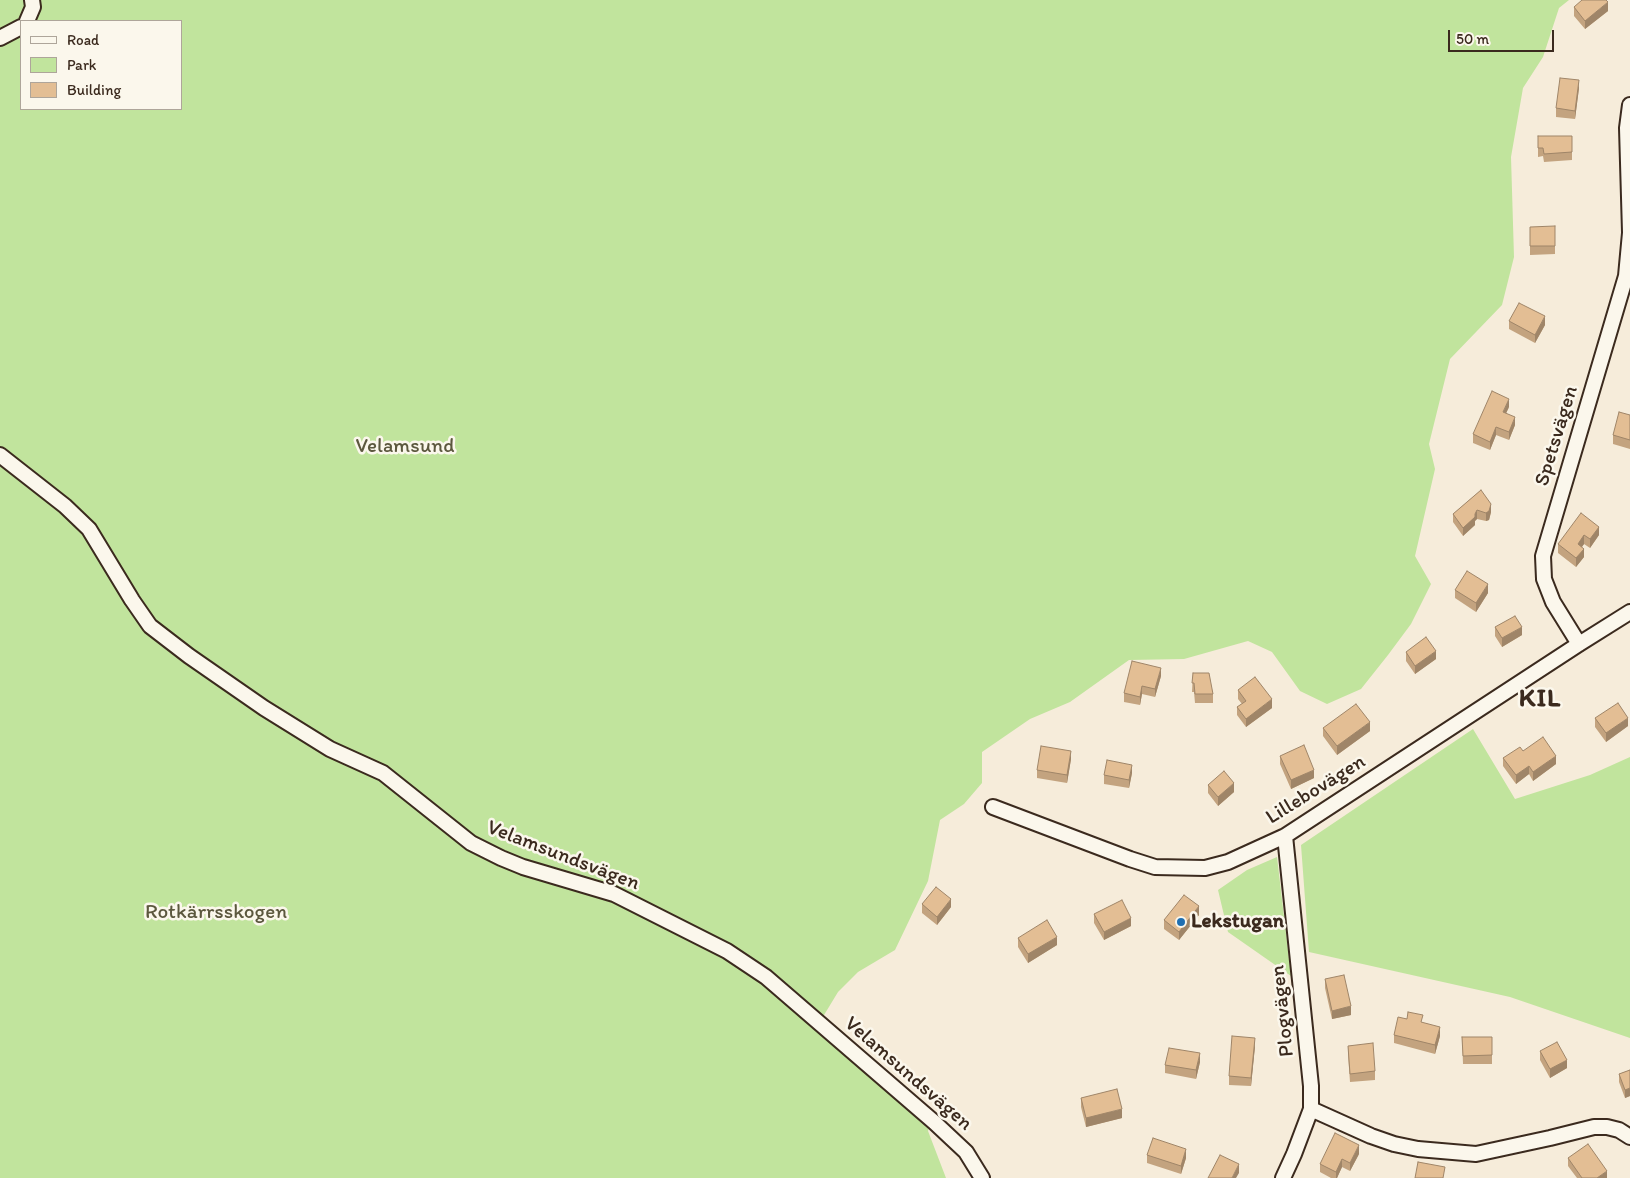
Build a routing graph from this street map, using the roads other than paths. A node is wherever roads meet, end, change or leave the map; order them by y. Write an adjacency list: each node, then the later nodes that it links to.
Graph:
1 (32, 0): 2 (street)
2 (27, 20)
3 (20, 28): 4 (street)
4 (0, 38)
5 (1630, 105): 6 (street, Spetsvägen)
6 (1630, 233): 9 (street, Spetsvägen)
7 (0, 455): 14 (street, Velamsundsvägen)
8 (1630, 612): 9 (street, Lillebovägen)
9 (1579, 644): 11 (street, Lillebovägen)
10 (993, 807): 11 (street, Lillebovägen)
11 (1285, 836): 12 (street, Plogvägen)
12 (1311, 1109): 13 (street); 15 (street, Plogvägen)
13 (1630, 1137)
14 (982, 1178)
15 (1283, 1178)

